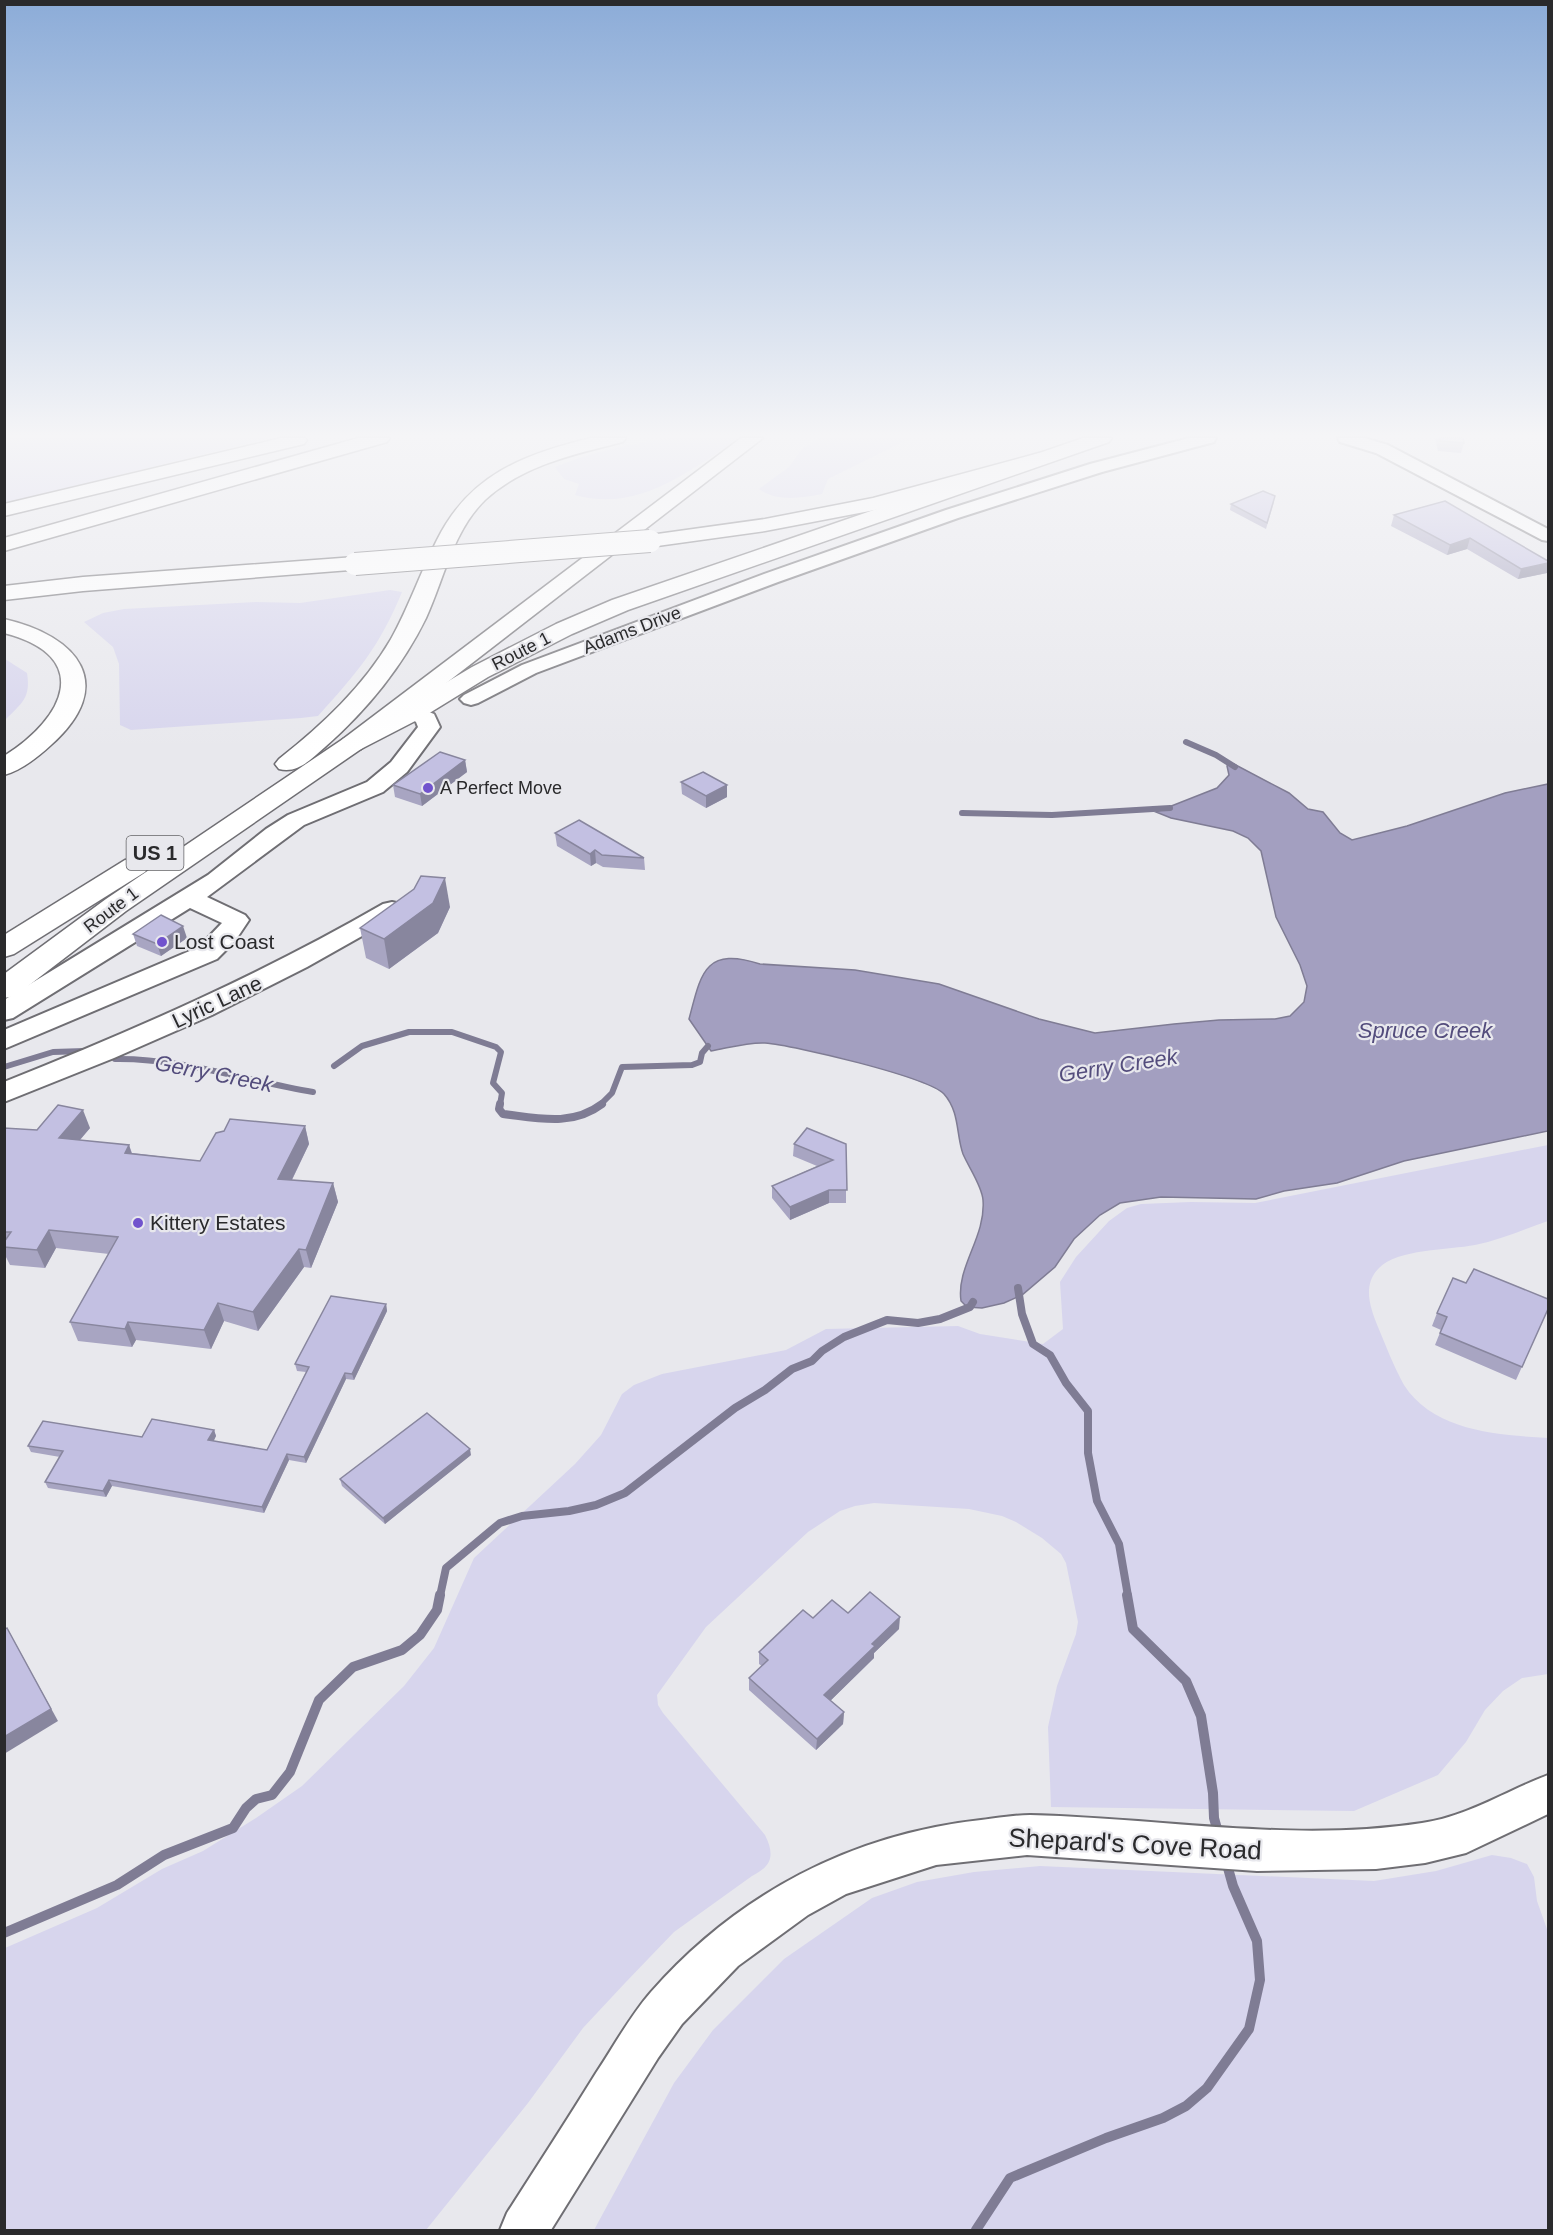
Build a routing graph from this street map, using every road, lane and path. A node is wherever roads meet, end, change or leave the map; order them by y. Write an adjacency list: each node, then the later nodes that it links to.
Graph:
1 (447, 542): 15 (main road, Route 1 / US 1)
2 (616, 542): 10 (main road)
3 (633, 542): 6 (main road, bridge)
4 (800, 542): 9 (main road, Route 1 / US 1)
5 (872, 542): 8 (street, Adams Drive)
6 (4, 593)
7 (4, 626): 11 (main road)
8 (471, 699)
9 (414, 712): 10 (main road, Route 1 / US 1); 12 (street)
10 (351, 744): 14 (main road, Route 1 / US 1)
11 (4, 767)
12 (189, 898): 18 (street); 19 (street)
13 (410, 898): 20 (street, Lyric Lane)
14 (116, 905): 16 (main road); 17 (main road, Route 1 / US 1)
15 (4, 948)
16 (4, 971)
17 (4, 988)
18 (4, 1012)
19 (4, 1040)
20 (4, 1093)
21 (1548, 1794): 22 (street, Shepard's Cove Road)
22 (524, 2230)

